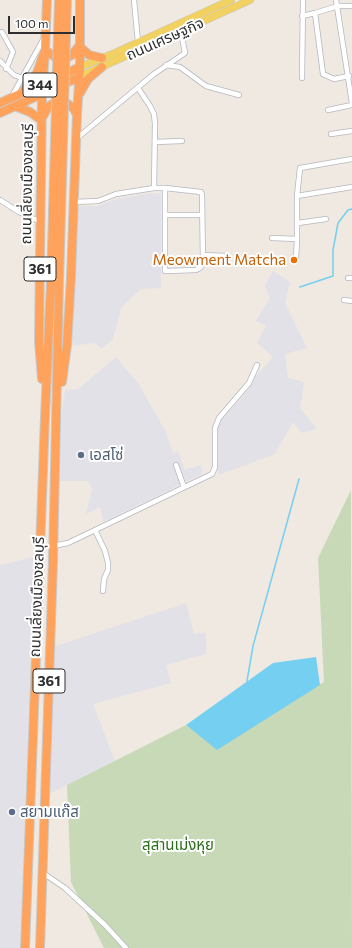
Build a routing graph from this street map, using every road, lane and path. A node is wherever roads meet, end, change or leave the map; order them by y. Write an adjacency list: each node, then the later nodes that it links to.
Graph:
1 (47, 0): 17 (highway, ถนนเลี่ยงเมืองชลบุรี / 361)
2 (59, 0): 67 (highway, ถนนเลี่ยงเมืองชลบุรี / 361, bridge)
3 (67, 0): 67 (highway, ถนนเลี่ยงเมืองชลบุรี / 361, bridge)
4 (80, 0): 19 (highway, ถนนเลี่ยงเมืองชลบุรี / 361)
5 (134, 0): 18 (street)
6 (231, 0): 12 (main road, ถนนเศรษฐกิจ)
7 (250, 0): 12 (main road, ถนนเศรษฐกิจ)
8 (303, 0): 14 (street)
9 (336, 0): 10 (street)
10 (338, 6): 11 (street); 13 (street); 27 (street)
11 (352, 6)
12 (225, 7): 16 (main road, ถนนเศรษฐกิจ); 18 (main road, ถนนเศรษฐกิจ)
13 (315, 13): 14 (street); 27 (street)
14 (302, 16): 30 (street)
15 (2, 32): 26 (street)
16 (181, 32): 23 (street); 25 (main road, ถนนเศรษฐกิจ)
17 (46, 34): 20 (highway, ถนนเลี่ยงเมืองชลบุรี / 361); 29 (street)
18 (138, 42): 21 (main road, ถนนเศรษฐกิจ)
19 (79, 46): 20 (highway); 21 (highway); 24 (highway, ถนนเลี่ยงเมืองชลบุรี / 361)
20 (45, 50): 31 (highway, ถนนเลี่ยงเมืองชลบุรี / 361); 33 (highway)
21 (102, 58): 24 (main road, ถนนเศรษฐกิจ)
22 (0, 61): 26 (street)
23 (166, 65): 32 (street); 35 (street)
24 (80, 67): 28 (highway, ถนนเลี่ยงเมืองชลบุรี / 361); 31 (highway, 344)
25 (102, 67): 28 (main road, ถนนเศรษฐกิจ); 37 (highway)
26 (6, 68): 29 (street)
27 (349, 76): 39 (street)
28 (79, 77): 34 (highway, 344); 37 (highway, ถนนเลี่ยงเมืองชลบุรี / 361)
29 (22, 78): 36 (street)
30 (302, 78)
31 (42, 84): 33 (highway, 344); 34 (highway, ถนนเลี่ยงเมืองชลบุรี / 361)
32 (138, 88): 47 (street); 48 (street)
33 (22, 93): 36 (highway, 344)
34 (42, 94): 40 (highway, 344); 44 (highway, ถนนเลี่ยงเมืองชลบุรี / 361)
35 (239, 95)
36 (11, 98): 38 (highway, 344)
37 (78, 101): 43 (highway, ถนนเลี่ยงเมืองชลบุรี / 361)
38 (0, 103)
39 (352, 104): 41 (street)
40 (15, 106): 42 (highway, 344); 44 (highway)
41 (328, 110)
42 (0, 112)
43 (77, 116): 44 (highway); 47 (highway, ถนนเลี่ยงเมืองชลบุรี / 361)
44 (41, 120): 60 (highway, ถนนเลี่ยงเมืองชลบุรี / 361)
45 (352, 130): 46 (street)
46 (331, 134)
47 (76, 139): 56 (highway, ถนนเลี่ยงเมืองชลบุรี / 361)
48 (155, 142): 49 (street); 52 (street)
49 (182, 142)
50 (352, 159): 54 (street)
51 (352, 187): 54 (street)
52 (154, 188): 53 (street); 56 (street)
53 (165, 188): 57 (street); 58 (street)
54 (297, 196): 61 (street)
55 (0, 200): 60 (street)
56 (74, 202): 71 (highway, ถนนเลี่ยงเมืองชลบุรี / 361)
57 (165, 215): 58 (street); 64 (street)
58 (202, 215): 64 (street)
59 (326, 219): 61 (street)
60 (41, 222): 72 (highway, ถนนเลี่ยงเมืองชลบุรี / 361)
61 (298, 223): 63 (street)
62 (272, 238): 63 (street)
63 (297, 239): 66 (street)
64 (203, 255): 65 (street)
65 (225, 256)
66 (296, 259)
67 (55, 283): 71 (highway, ถนนเลี่ยงเมืองชลบุรี / 361); 72 (highway, ถนนเลี่ยงเมืองชลบุรี / 361)
68 (344, 300): 69 (street)
69 (352, 301)
70 (257, 365): 74 (street)
71 (57, 415): 76 (highway, ถนนเลี่ยงเมืองชลบุรี / 361)
72 (44, 417): 79 (highway, ถนนเลี่ยงเมืองชลบุรี / 361)
73 (176, 465): 74 (street)
74 (184, 487): 75 (street)
75 (95, 530): 76 (street); 77 (street)
76 (53, 546): 78 (highway, ถนนเลี่ยงเมืองชลบุรี / 361)
77 (103, 591)
78 (42, 873): 80 (highway, ถนนเลี่ยงเมืองชลบุรี / 361); 81 (street)
79 (25, 948)
80 (40, 948)
81 (126, 948)

